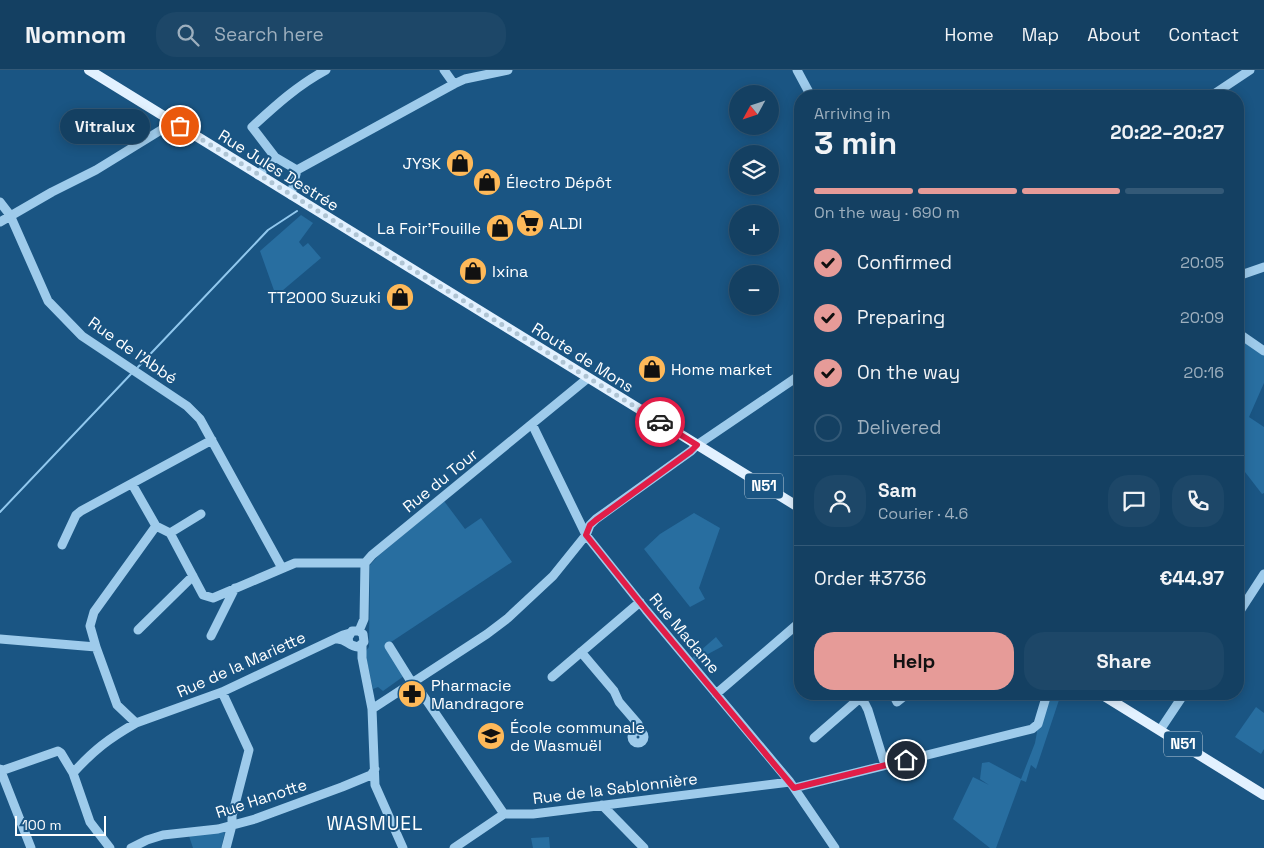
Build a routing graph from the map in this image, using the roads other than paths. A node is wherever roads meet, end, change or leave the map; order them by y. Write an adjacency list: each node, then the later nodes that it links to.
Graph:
1 (90, 70): 10 (main road, Rue Jules Destrée / N51)
2 (326, 70): 11 (street)
3 (444, 70): 7 (street)
4 (508, 70): 7 (street)
5 (797, 70): 8 (street)
6 (1250, 70): 9 (street)
7 (454, 84): 12 (street)
8 (808, 90)
9 (1220, 90)
10 (174, 122): 13 (main road, Rue Jules Destrée / N51); 16 (street)
11 (275, 158): 12 (street); 13 (street)
12 (297, 170): 14 (street)
13 (258, 175): 14 (main road, Rue Jules Destrée / N51)
14 (291, 195): 18 (main road, Rue Jules Destrée / N51)
15 (0, 202): 16 (street, Rue de l'Abbé)
16 (10, 215): 17 (street); 26 (street, Rue de l'Abbé)
17 (0, 222)
18 (376, 248): 23 (main road, Route de Mons / N51)
19 (1264, 267): 20 (street)
20 (1244, 274)
21 (1244, 338): 22 (street)
22 (1264, 351)
23 (588, 378): 25 (street, Rue du Tour); 27 (main road, Route de Mons / N51)
24 (794, 379): 27 (street)
25 (532, 424): 33 (street, Rue Madame); 35 (street, Rue du Tour)
26 (212, 440): 28 (street); 36 (street, Rue de l'Abbé)
27 (697, 445): 29 (main road, Route de Mons / N51); 33 (street)
28 (132, 484): 31 (street); 34 (street)
29 (794, 504)
30 (202, 514): 32 (street)
31 (156, 526): 32 (street); 48 (street)
32 (170, 532): 38 (street)
33 (586, 535): 40 (street, Rue Madame); 51 (street)
34 (62, 544)
35 (365, 563): 36 (street); 46 (street)
36 (282, 568): 39 (street)
37 (1264, 574): 41 (street)
38 (193, 576): 39 (street); 43 (street)
39 (235, 588): 44 (street)
40 (640, 602): 49 (street); 53 (street, Rue Madame)
41 (1244, 605)
42 (794, 627): 53 (street)
43 (138, 630)
44 (211, 636)
45 (0, 639): 48 (street)
46 (357, 639): 52 (street, Rue de la Mariette); 59 (street)
47 (389, 646): 51 (street)
48 (96, 647): 60 (street)
49 (581, 652): 50 (street); 61 (street)
50 (552, 677)
51 (413, 682): 59 (street); 71 (street)
52 (222, 692): 60 (street, Rue de la Mariette); 72 (street)
53 (716, 694): 68 (street, Rue Madame)
54 (854, 700): 63 (street)
55 (861, 700): 64 (street)
56 (1045, 700): 64 (street, Rue de la Sablonnière)
57 (1111, 700): 62 (main road, N51)
58 (1180, 700): 62 (street)
59 (372, 709): 65 (street)
60 (136, 723): 67 (street, Rue de la Mariette)
61 (640, 730)
62 (1160, 730): 69 (main road, N51)
63 (814, 738)
64 (885, 765): 68 (street, Rue de la Sablonnière)
65 (376, 769): 72 (street, Rue Hanotte); 77 (street)
66 (0, 770): 67 (street); 73 (street)
67 (73, 772): 74 (street)
68 (792, 785): 70 (street, Rue de la Sablonnière); 80 (street, Rue Madame)
69 (1264, 795)
70 (602, 805): 71 (street, Rue de la Sablonnière); 79 (street)
71 (504, 814): 78 (street)
72 (232, 825): 75 (street, Rue Hanotte); 76 (street)
73 (31, 848)
74 (110, 848)
75 (131, 848)
76 (226, 848)
77 (403, 848)
78 (454, 848)
79 (644, 848)
80 (835, 848)

